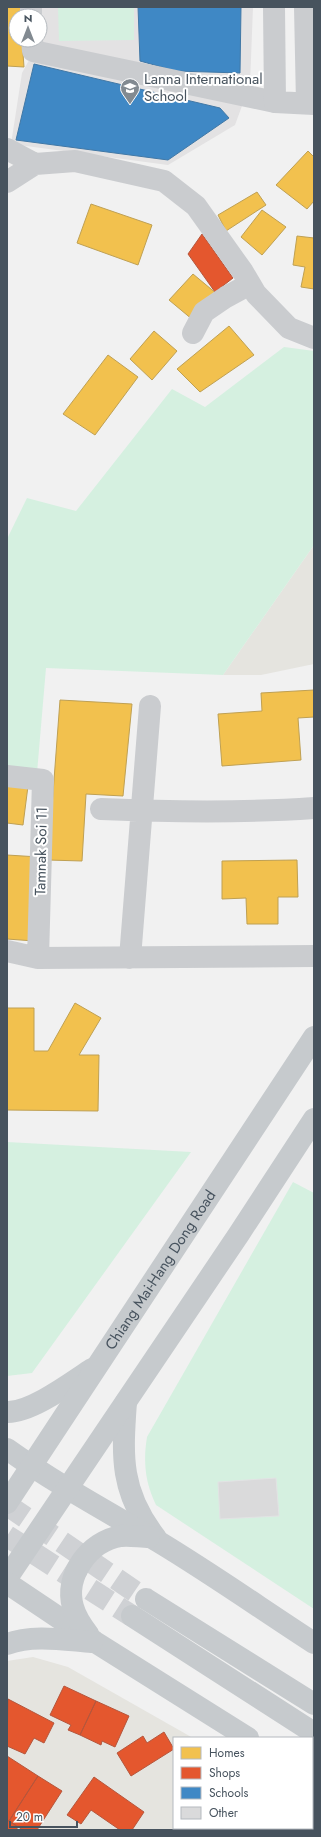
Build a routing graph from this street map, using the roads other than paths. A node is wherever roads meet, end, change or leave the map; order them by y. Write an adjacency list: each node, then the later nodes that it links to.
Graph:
1 (274, 7): 4 (street)
2 (305, 7): 5 (street)
3 (33, 48): 4 (street)
4 (275, 102): 5 (street)
5 (310, 103)
6 (7, 149): 7 (street)
7 (35, 164): 8 (street); 9 (street)
8 (7, 182)
9 (250, 284): 10 (street); 11 (street)
10 (193, 333)
11 (314, 338)
12 (150, 706): 16 (street)
13 (7, 776): 19 (street, Tamnak Soi 11)
14 (314, 808): 16 (street)
15 (101, 809): 16 (street)
16 (143, 811): 20 (street)
17 (7, 951): 19 (street)
18 (314, 956): 20 (street)
19 (38, 958): 20 (street)
20 (130, 958)
21 (314, 1036): 23 (main road, Chiang Mai-Hang Dong Road)
22 (314, 1119): 24 (main road)
23 (99, 1364): 25 (main road); 27 (main road, Chiang Mai-Hang Dong Road)
24 (126, 1401): 28 (main road); 30 (main road)
25 (7, 1412)
26 (7, 1449): 27 (main road)
27 (31, 1466): 28 (main road); 29 (main road, Chiang Mai-Hang Dong Road)
28 (67, 1489): 30 (main road); 31 (main road)
29 (7, 1503)
30 (155, 1540): 35 (main road); 36 (main road)
31 (7, 1578)
32 (7, 1583): 35 (main road)
33 (146, 1599): 38 (main road)
34 (132, 1616): 39 (main road)
35 (95, 1642): 37 (main road); 40 (main road)
36 (314, 1643)
37 (7, 1644)
38 (314, 1704)
39 (314, 1733)
40 (246, 1737)

